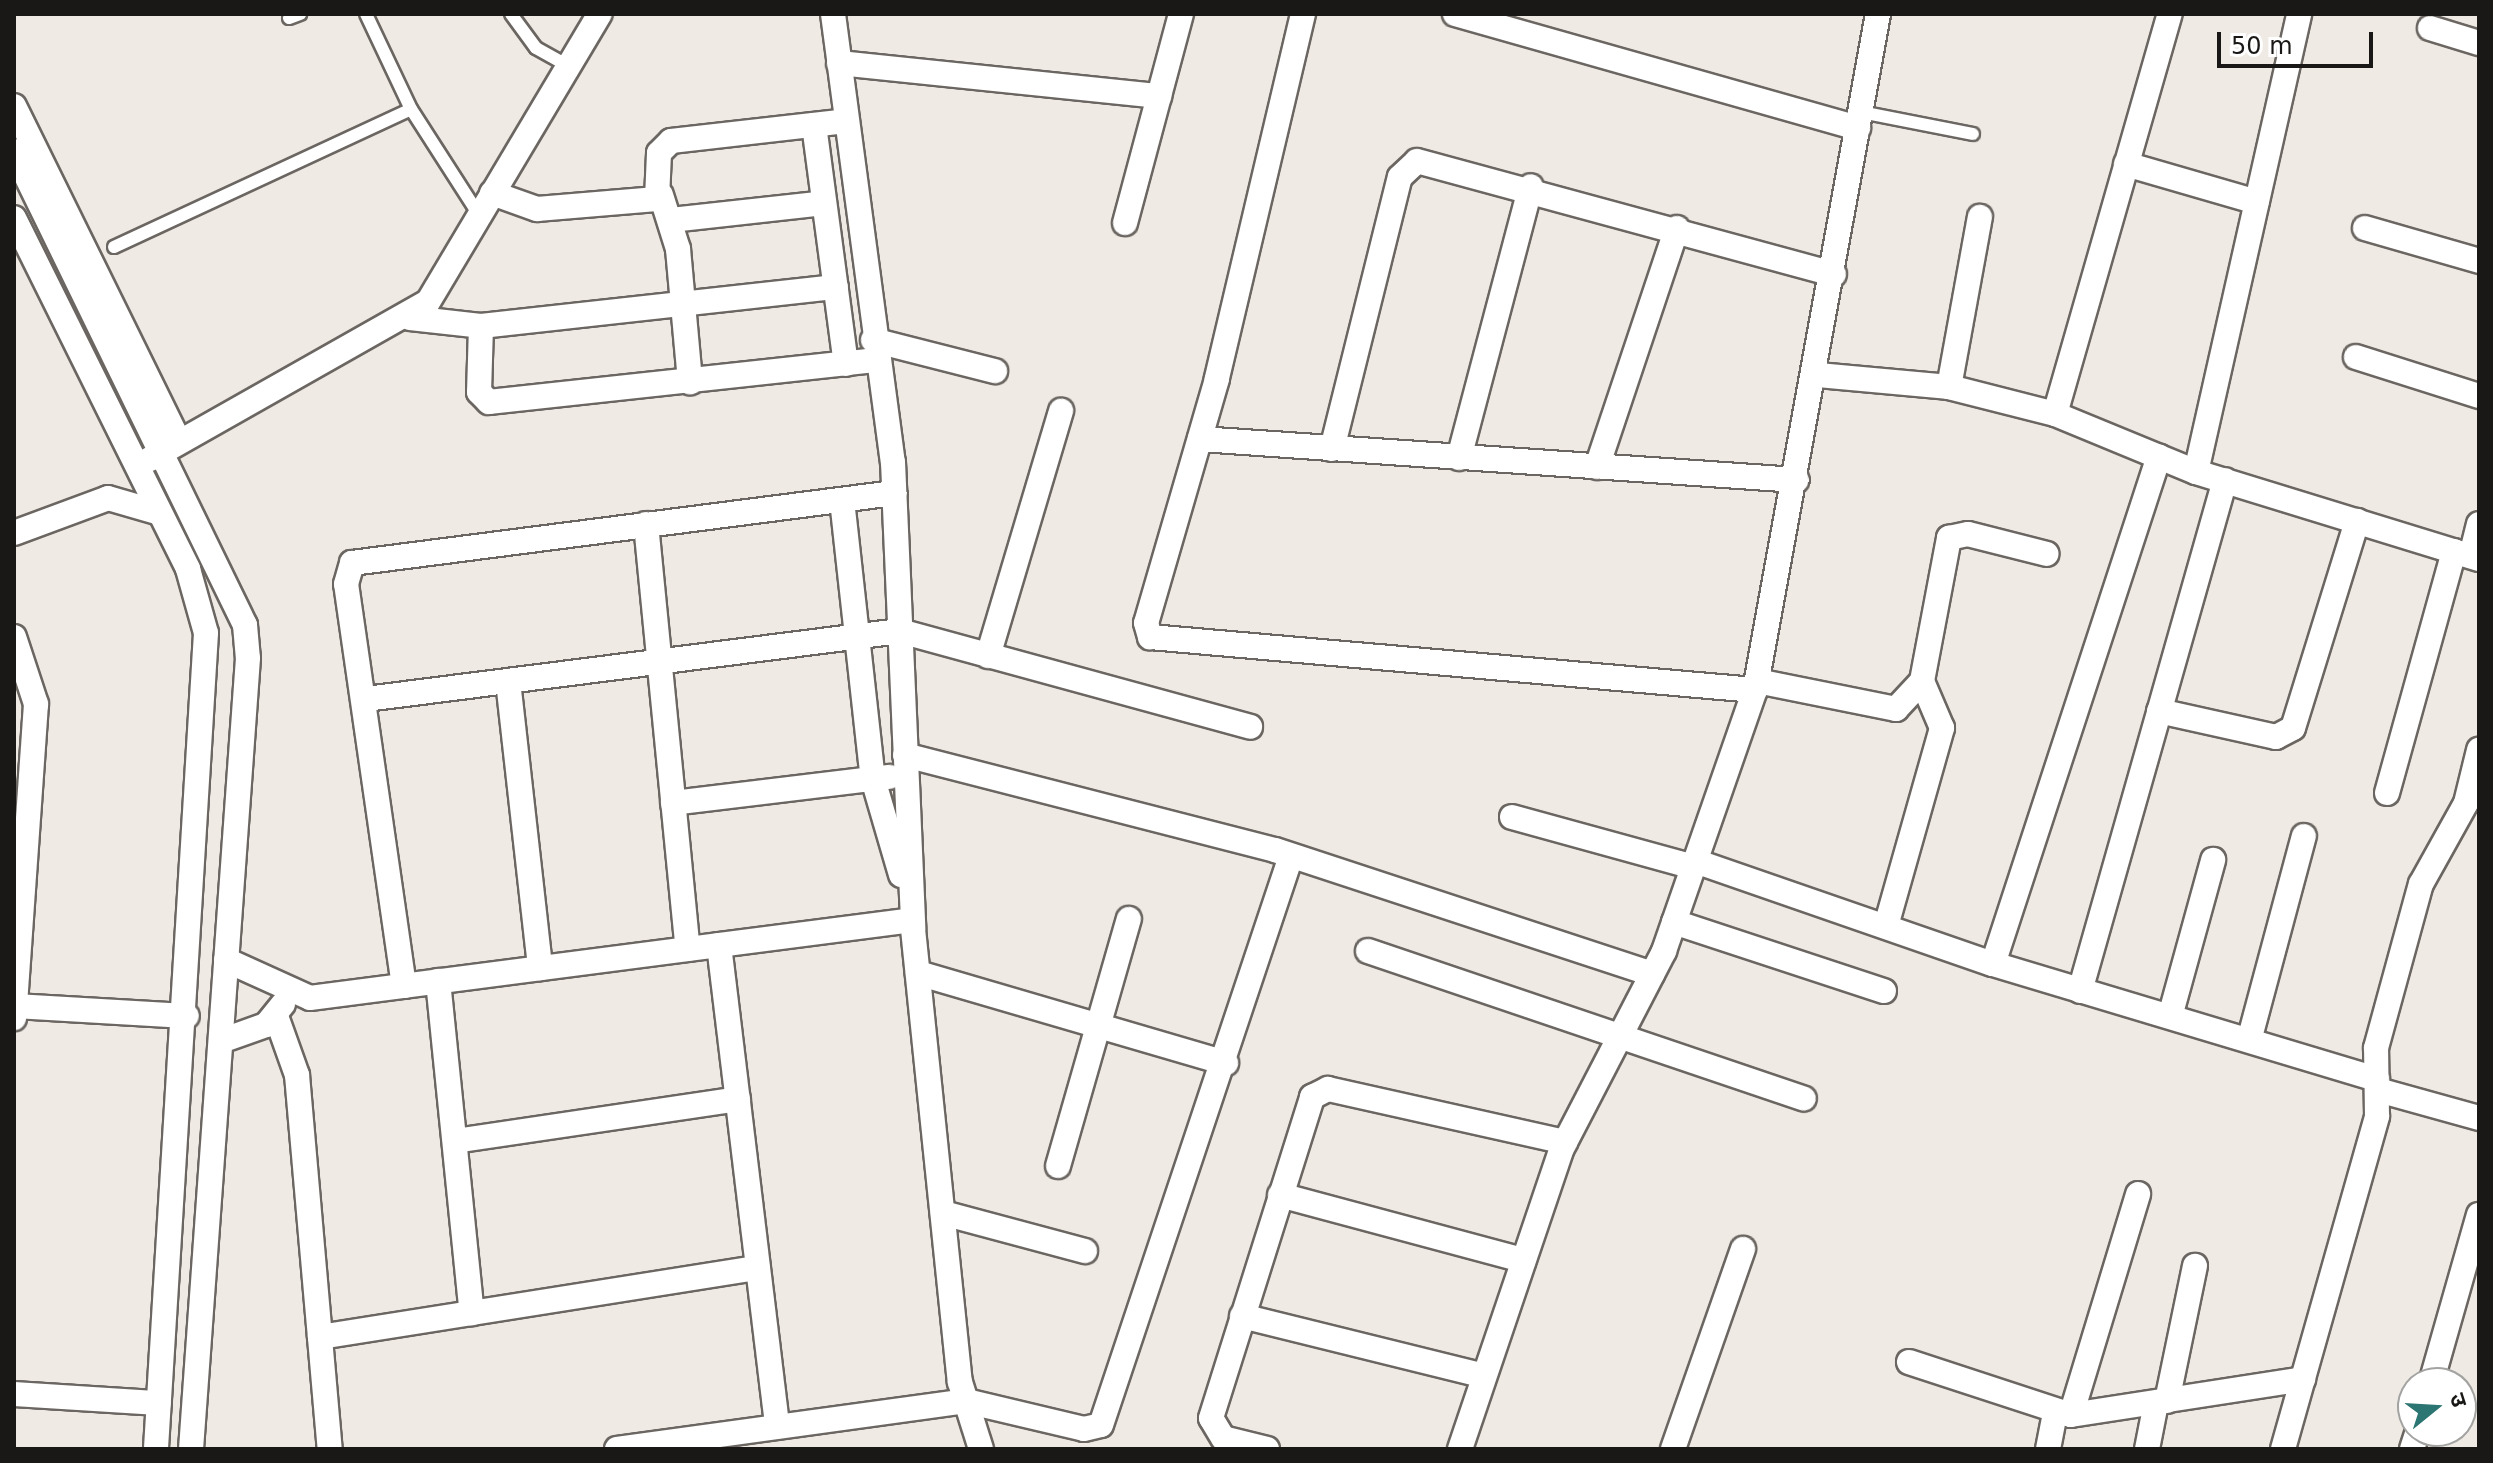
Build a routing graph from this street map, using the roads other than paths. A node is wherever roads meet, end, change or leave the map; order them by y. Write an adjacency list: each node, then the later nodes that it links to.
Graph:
1 (366, 14): 17 (lane)
2 (511, 14): 14 (lane)
3 (600, 14): 14 (street)
4 (833, 14): 13 (street)
5 (1181, 14): 15 (street)
6 (1303, 14): 53 (street)
7 (1455, 14): 18 (street)
8 (1878, 14): 18 (street)
9 (2170, 14): 23 (street)
10 (2299, 14): 27 (street)
11 (2430, 28): 12 (street)
12 (2479, 43)
13 (839, 63): 15 (street); 19 (street)
14 (569, 66): 25 (street)
15 (1159, 96): 33 (street)
16 (14, 106): 54 (street)
17 (411, 109): 29 (lane); 36 (lane)
18 (1859, 120): 21 (lane); 38 (street)
19 (846, 121): 20 (street); 43 (street)
20 (814, 125): 26 (street); 28 (street)
21 (1973, 134)
22 (14, 151): 54 (street)
23 (2126, 164): 27 (street); 52 (street)
24 (1531, 186): 34 (street); 55 (street); 57 (street)
25 (492, 193): 26 (street); 29 (street)
26 (661, 195): 32 (street)
27 (2257, 202): 60 (street)
28 (824, 203): 32 (street); 39 (street)
29 (479, 215): 41 (street)
30 (1980, 217): 49 (street)
31 (14, 218): 59 (street)
32 (671, 220): 40 (street)
33 (1125, 223)
34 (1677, 228): 38 (street); 58 (street)
35 (2365, 228): 37 (street)
36 (114, 247)
37 (2479, 261)
38 (1834, 274): 47 (street)
39 (836, 287): 40 (street); 45 (street)
40 (680, 302): 42 (street); 48 (street)
41 (410, 318): 42 (street); 54 (street)
42 (481, 326): 48 (street)
43 (875, 350): 45 (street); 46 (street); 63 (street)
44 (2356, 357): 50 (street)
45 (846, 364): 48 (street)
46 (995, 371)
47 (1818, 375): 49 (street); 61 (street)
48 (690, 382)
49 (1949, 387): 52 (street)
50 (2479, 396)
51 (1061, 411): 75 (street)
52 (2055, 414): 56 (street)
53 (1200, 439): 55 (street); 79 (street)
54 (170, 446): 59 (street); 101 (street)
55 (1332, 449): 57 (street)
56 (2159, 456): 60 (street); 102 (street)
57 (1459, 458): 58 (street)
58 (1597, 467): 61 (street)
59 (138, 468): 65 (street)
60 (2196, 472): 62 (street)
61 (1797, 480): 79 (street)
62 (2225, 480): 66 (street); 82 (street)
63 (894, 493): 64 (street); 72 (street)
64 (842, 500): 67 (street); 74 (street)
65 (160, 513): 69 (street); 113 (street)
66 (2357, 521): 71 (street); 82 (street)
67 (646, 524): 76 (street); 80 (street)
68 (2479, 524): 71 (street)
69 (14, 533)
70 (2047, 554): 78 (street)
71 (2468, 555): 87 (street)
72 (900, 631): 74 (street); 75 (street); 85 (street)
73 (14, 637): 81 (street)
74 (857, 637): 76 (street); 86 (street)
75 (988, 656): 83 (street)
76 (659, 662): 77 (street); 88 (street)
77 (508, 681): 80 (street); 103 (street)
78 (1922, 681): 79 (street); 97 (street)
79 (1756, 686): 93 (street)
80 (366, 699): 107 (street)
81 (25, 706): 111 (street)
82 (2159, 711): 110 (street)
83 (1250, 727)
84 (2479, 750): 121 (street)
85 (906, 765): 86 (street); 91 (street); 94 (street)
86 (873, 779): 88 (street); 94 (street)
87 (2387, 793)
88 (673, 803): 99 (street)
89 (1512, 817): 93 (street)
90 (2304, 836): 118 (street)
91 (1291, 856): 105 (street); 120 (street)
92 (2213, 860): 112 (street)
93 (1694, 864): 96 (street); 97 (street)
94 (912, 915): 98 (street); 104 (street)
95 (1129, 919): 116 (street)
96 (1674, 922): 105 (street); 109 (street)
97 (1886, 926): 102 (street)
98 (719, 945): 99 (street); 122 (street)
99 (688, 949): 103 (street)
100 (1368, 951): 117 (street)
101 (226, 960): 108 (street); 119 (street)
102 (1993, 964): 110 (street)
103 (540, 968): 106 (street)
104 (918, 973): 116 (street); 130 (street)
105 (1652, 974): 117 (street)
106 (438, 981): 107 (street); 125 (street)
107 (404, 986): 108 (street)
108 (290, 991): 114 (street)
109 (1884, 991)
110 (2080, 991): 112 (street)
111 (14, 1006): 113 (street); 115 (street)
112 (2171, 1013): 118 (street)
113 (187, 1016): 147 (street)
114 (276, 1016): 119 (street); 139 (street)
115 (14, 1018)
116 (1098, 1026): 120 (street); 127 (street)
117 (1621, 1034): 123 (street); 126 (street)
118 (2250, 1037): 121 (street)
119 (221, 1041): 151 (street)
120 (1226, 1063): 145 (street)
121 (2378, 1084): 124 (street); 143 (street)
122 (738, 1099): 125 (street); 136 (street)
123 (1804, 1099)
124 (2479, 1118)
125 (455, 1141): 137 (street)
126 (1565, 1142): 129 (street); 134 (street)
127 (1058, 1166)
128 (2138, 1194): 148 (street)
129 (1280, 1195): 134 (street); 138 (street)
130 (943, 1213): 133 (street); 145 (street)
131 (2479, 1215): 141 (street)
132 (1743, 1249): 157 (street)
133 (1085, 1251)
134 (1523, 1260): 142 (street)
135 (2195, 1266): 146 (street)
136 (758, 1268): 137 (street); 149 (street)
137 (472, 1313): 139 (street)
138 (1242, 1316): 142 (street); 155 (street)
139 (320, 1337): 152 (street)
140 (1909, 1362): 148 (street)
141 (2436, 1367)
142 (1484, 1376): 156 (street)
143 (2303, 1379): 146 (street); 160 (street)
144 (14, 1394): 147 (street)
145 (966, 1401): 149 (street); 154 (street)
146 (2162, 1402): 148 (street); 159 (street)
147 (159, 1403): 150 (street)
148 (2063, 1414): 158 (street)
149 (777, 1427): 153 (street)
150 (156, 1449)
151 (191, 1449)
152 (330, 1449)
153 (617, 1449)
154 (981, 1449)
155 (1267, 1449)
156 (1460, 1449)
157 (1673, 1449)
158 (2048, 1449)
159 (2147, 1449)
160 (2283, 1449)

